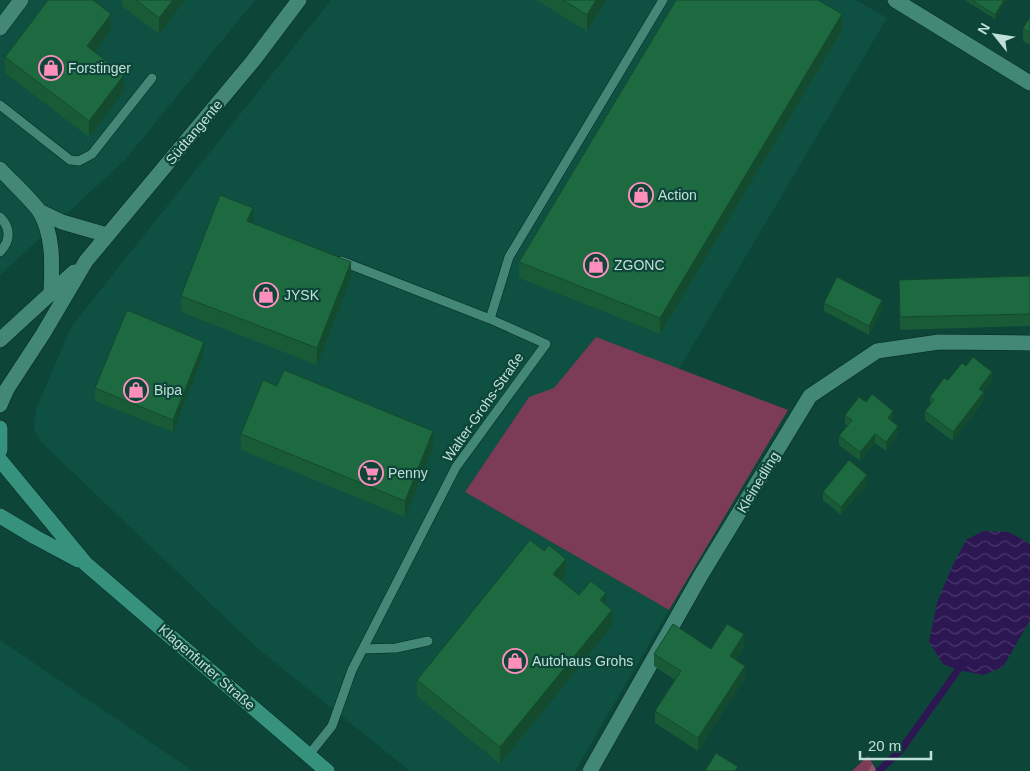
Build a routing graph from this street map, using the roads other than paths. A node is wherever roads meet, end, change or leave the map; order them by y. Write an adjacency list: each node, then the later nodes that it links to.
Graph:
1 (21, 0): 5 (street)
2 (299, 0): 12 (street, Südtangente)
3 (663, 0): 17 (lane)
4 (895, 0): 7 (street)
5 (0, 28)
6 (152, 78): 8 (lane)
7 (1030, 83)
8 (0, 105)
9 (0, 169): 10 (street)
10 (39, 211): 12 (street); 16 (street)
11 (0, 217): 13 (lane)
12 (107, 235): 15 (street, Südtangente)
13 (0, 252)
14 (335, 259): 17 (lane, Walter-Grohs-Straße)
15 (86, 262): 16 (street, Südtangente); 20 (street, Südtangente)
16 (51, 293): 18 (street, Südtangente)
17 (490, 319): 27 (lane, Walter-Grohs-Straße)
18 (0, 340)
19 (1030, 342): 30 (street, Kleinedling)
20 (0, 405)
21 (0, 428): 22 (main road)
22 (0, 450)
23 (0, 460): 25 (main road, Klagenfurter Straße)
24 (0, 516): 25 (main road, Klagenfurter Straße)
25 (86, 564): 28 (main road, Klagenfurter Straße)
26 (428, 641): 27 (lane)
27 (363, 649): 28 (lane, Walter-Grohs-Straße)
28 (308, 756): 29 (main road, Klagenfurter Straße)
29 (327, 771)
30 (590, 771)

